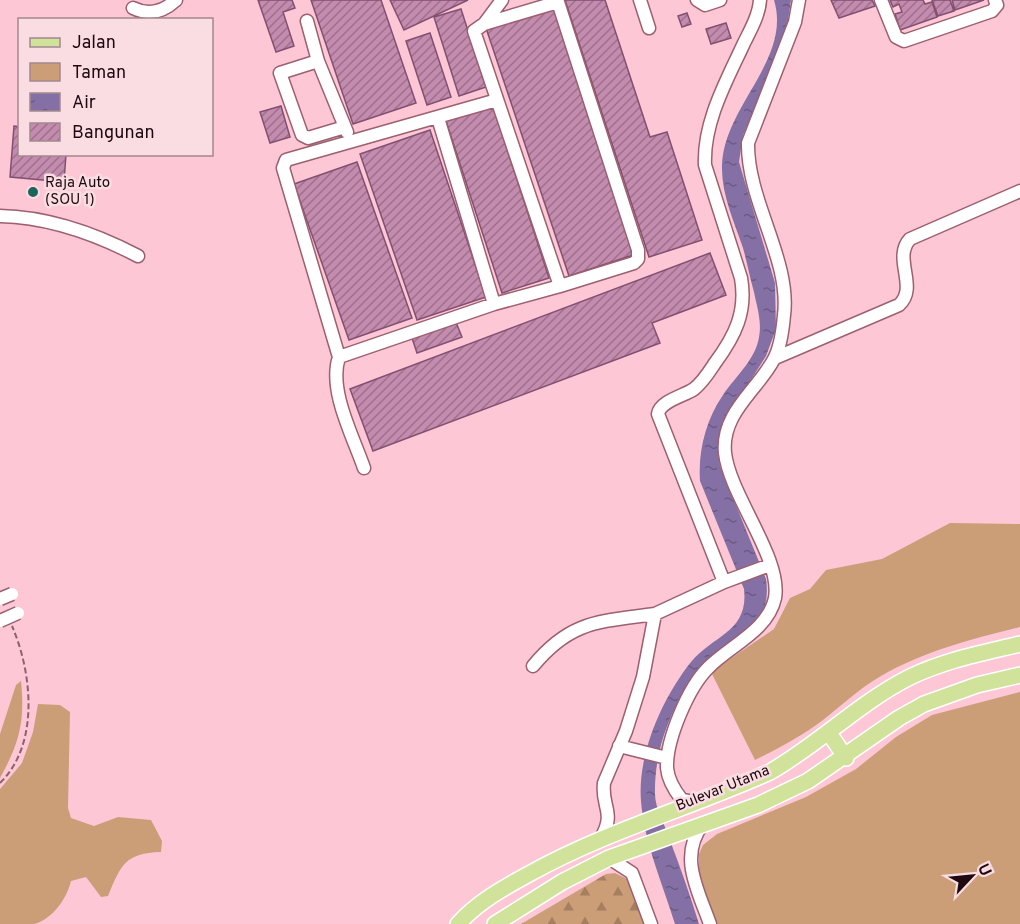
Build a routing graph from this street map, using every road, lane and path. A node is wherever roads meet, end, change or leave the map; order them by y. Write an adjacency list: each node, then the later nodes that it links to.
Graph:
1 (176, 0): 11 (street)
2 (502, 0): 13 (street)
3 (640, 0): 14 (street)
4 (696, 0): 5 (street)
5 (720, 0)
6 (760, 0): 29 (street)
7 (799, 0): 26 (street)
8 (881, 0): 9 (street)
9 (995, 0)
10 (557, 1): 13 (street); 23 (street)
11 (133, 8)
12 (307, 21): 15 (street)
13 (484, 24): 16 (street)
14 (649, 27)
15 (318, 61): 18 (street); 18 (street)
16 (497, 100): 17 (street); 23 (street)
17 (438, 118): 19 (street); 24 (street)
18 (345, 127): 19 (street)
19 (351, 141): 25 (street)
20 (1020, 191): 26 (street)
21 (0, 216): 22 (street)
22 (138, 256)
23 (560, 286): 24 (street)
24 (494, 304): 25 (street)
25 (339, 357): 27 (street)
26 (775, 358): 28 (street)
27 (364, 468)
28 (767, 566): 29 (street); 37 (street)
29 (724, 582): 31 (street)
30 (9, 617): 39 (path)
31 (653, 620): 33 (street); 36 (street)
32 (1020, 644): 35 (main road, Bulevar Utama)
33 (533, 666)
34 (1020, 675): 38 (main road, Bulevar Utama)
35 (829, 733): 38 (main road); 40 (main road, Bulevar Utama)
36 (619, 746): 37 (street); 42 (street)
37 (664, 757): 40 (street)
38 (846, 758): 41 (main road, Bulevar Utama)
39 (0, 783)
40 (695, 802): 42 (main road, Bulevar Utama)
41 (704, 823): 43 (main road, Bulevar Utama); 47 (street)
42 (601, 838): 44 (main road, Bulevar Utama)
43 (609, 858): 45 (main road, Bulevar Utama); 46 (street)
44 (467, 921)
45 (495, 924)
46 (651, 924)
47 (710, 924)

